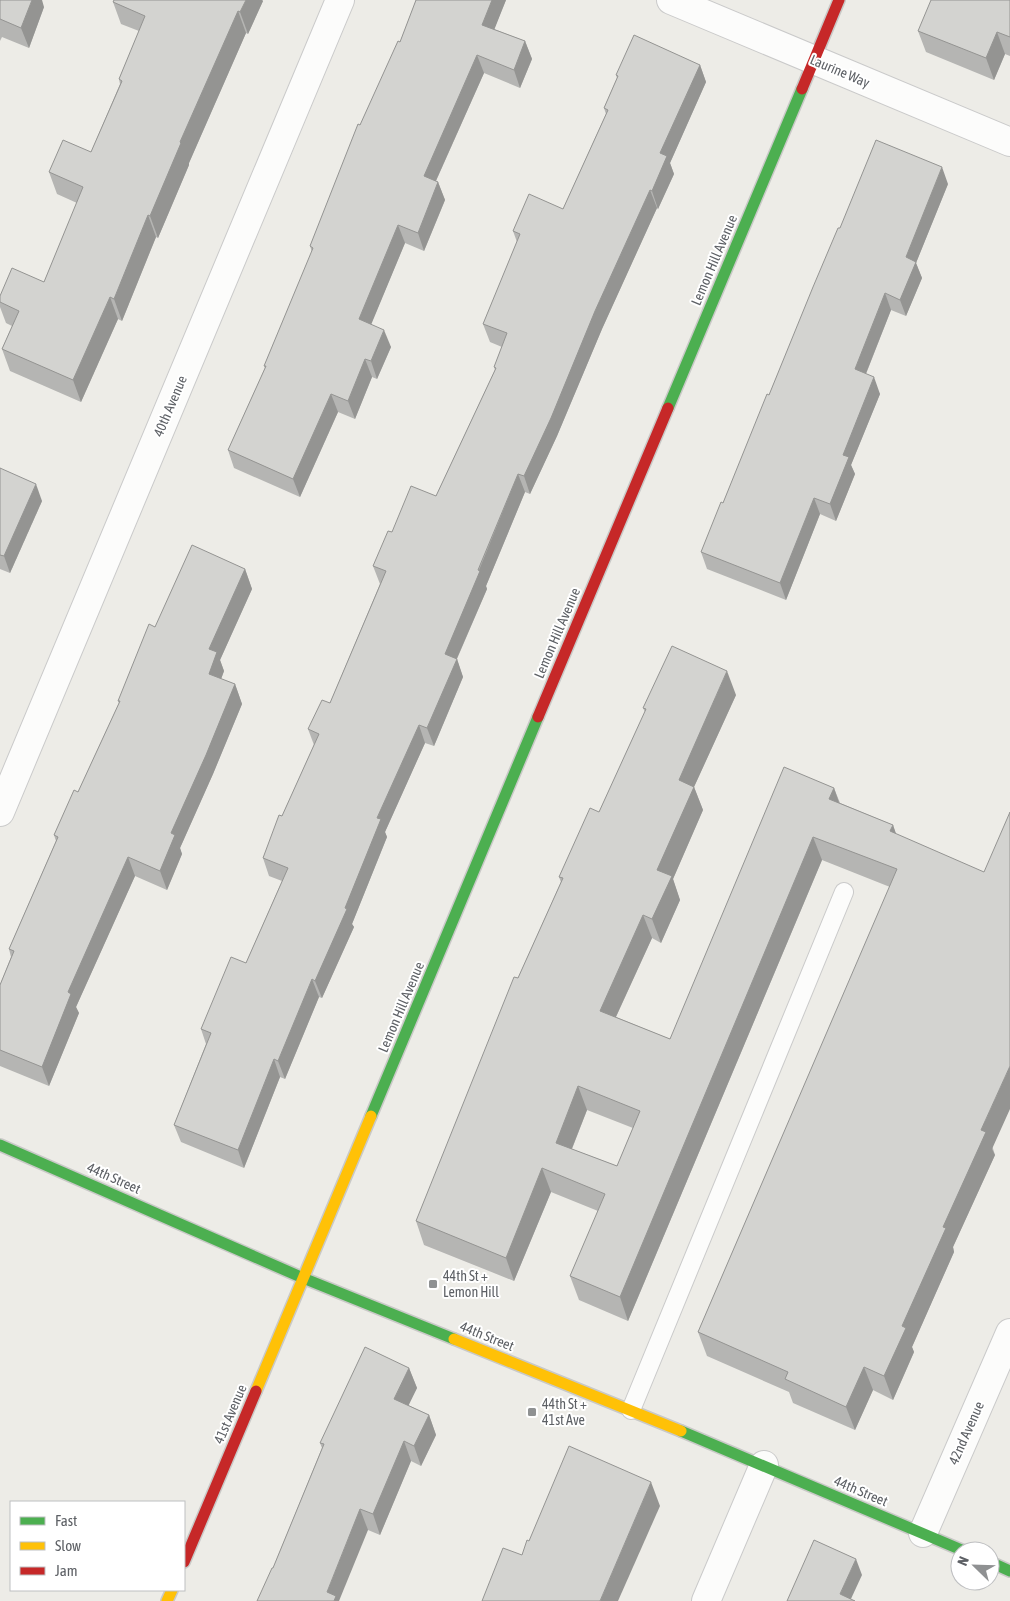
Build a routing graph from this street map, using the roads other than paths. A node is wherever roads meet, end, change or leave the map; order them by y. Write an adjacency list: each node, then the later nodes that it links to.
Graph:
1 (340, 0): 6 (street, 40th Avenue)
2 (671, 0): 4 (street, Laurine Way)
3 (839, 0): 4 (street, Lemon Hill Avenue)
4 (814, 60): 5 (street, Laurine Way); 9 (street, Lemon Hill Avenue)
5 (1010, 142)
6 (0, 812)
7 (844, 892): 11 (lane)
8 (0, 1144): 9 (street, 44th Street)
9 (303, 1278): 11 (street, 44th Street); 15 (street, 41st Avenue)
10 (1010, 1334): 13 (street, 42nd Avenue)
11 (631, 1410): 12 (street, 44th Street)
12 (764, 1466): 13 (street, 44th Street); 16 (street)
13 (923, 1533): 14 (street, 44th Street)
14 (950, 1545)
15 (185, 1560)
16 (706, 1601)

